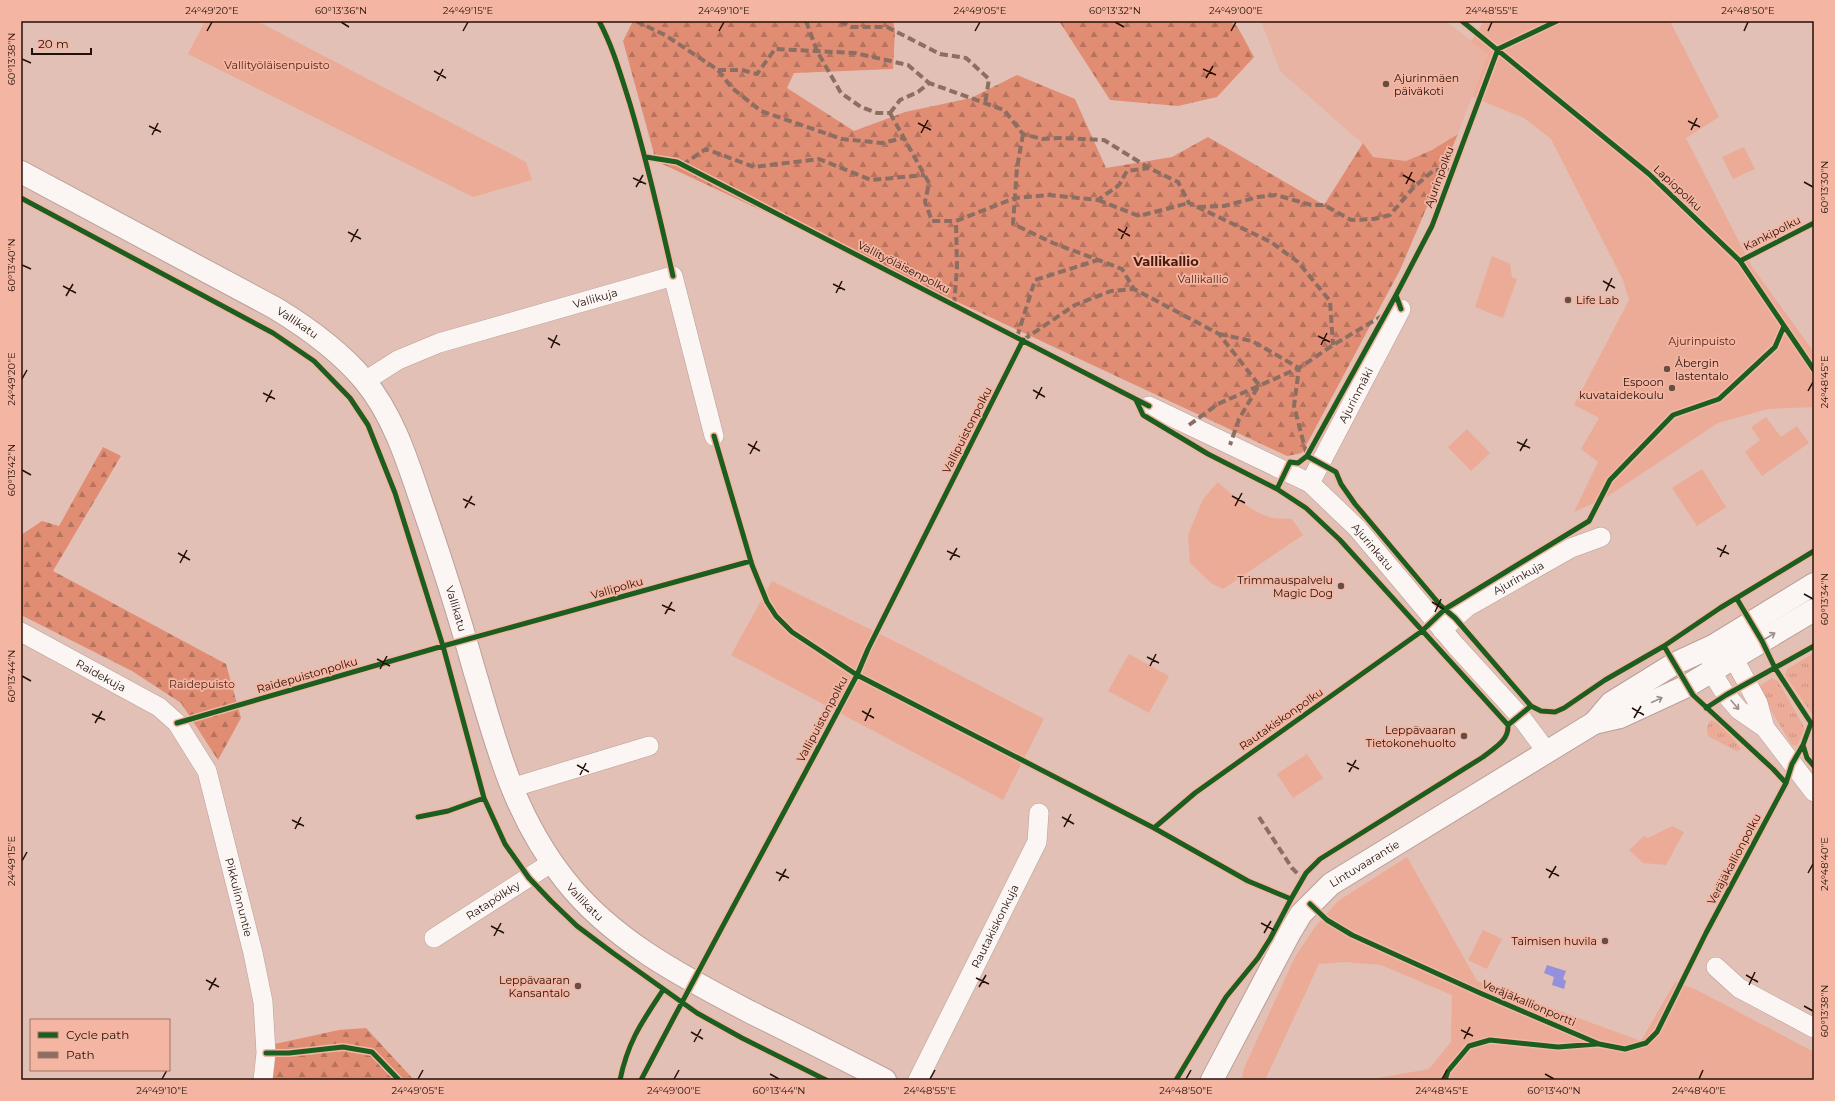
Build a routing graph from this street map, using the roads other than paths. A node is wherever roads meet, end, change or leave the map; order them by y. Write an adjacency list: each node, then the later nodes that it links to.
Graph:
1 (21, 172): 3 (main road, Vallikatu)
2 (1402, 308): 6 (street, Ajurinmäki)
3 (365, 381): 5 (street, Vallikuja); 20 (main road, Vallikatu)
4 (1149, 406): 6 (street, Ajurinkatu)
5 (714, 436)
6 (1310, 483): 10 (street, Ajurinkatu)
7 (1601, 537): 10 (street, Ajurinkuja)
8 (1814, 584): 12 (main road, Lintuvaarantie)
9 (1814, 610): 13 (main road, Lintuvaarantie, one-way to 9)
10 (1442, 630): 19 (street, Ajurinkatu)
11 (21, 632): 15 (street, Raidekuja)
12 (1712, 646): 13 (street); 14 (street); 16 (main road, Lintuvaarantie)
13 (1734, 659): 14 (main road, Lintuvaarantie); 17 (street)
14 (1711, 671): 16 (main road, Lintuvaarantie, one-way to 14); 17 (street, one-way to 17)
15 (177, 723): 27 (street, Pikkulinnuntie)
16 (1594, 723): 19 (main road, Lintuvaarantie)
17 (1765, 728): 21 (street)
18 (649, 746): 20 (street)
19 (1547, 752): 30 (main road, Lintuvaarantie)
20 (511, 788): 23 (main road, Vallikatu)
21 (1814, 792)
22 (1038, 813): 29 (street, Rautakiskonkuja)
23 (551, 863): 24 (street, Ratapölkky); 28 (main road, Vallikatu)
24 (434, 938)
25 (1716, 967): 26 (street)
26 (1814, 1028)
27 (263, 1080)
28 (885, 1080)
29 (918, 1080)
30 (1212, 1080)

